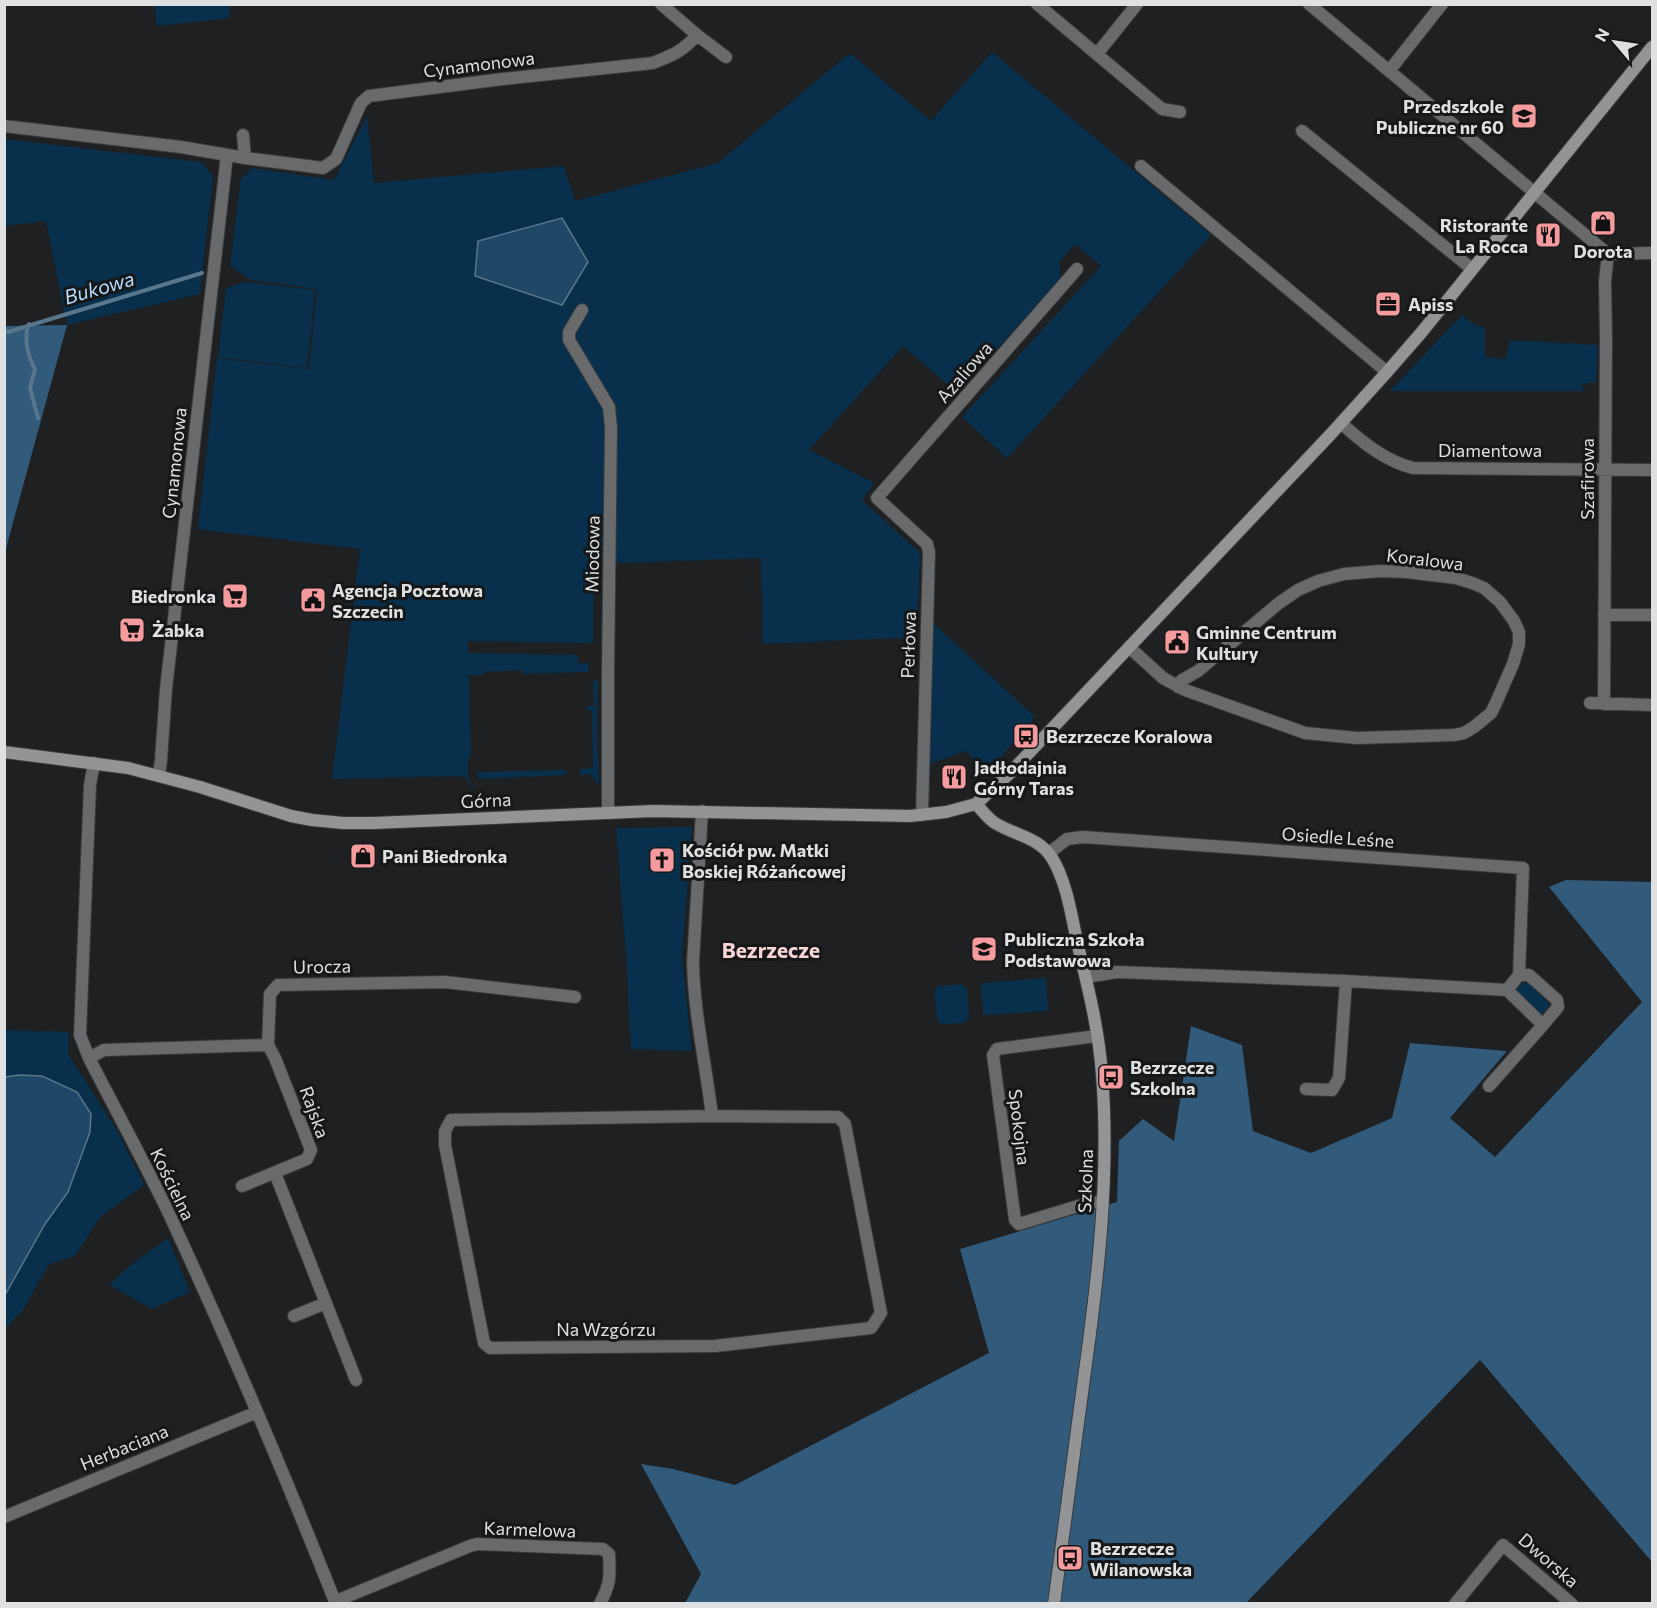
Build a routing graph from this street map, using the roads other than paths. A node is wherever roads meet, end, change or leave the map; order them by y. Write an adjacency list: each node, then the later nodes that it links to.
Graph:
1 (661, 4): 6 (street)
2 (1037, 4): 8 (street)
3 (1137, 4): 8 (street)
4 (1309, 4): 10 (street)
5 (1442, 4): 10 (street)
6 (697, 34): 9 (street); 16 (street, Cynamonowa)
7 (1653, 47): 18 (street)
8 (1097, 54): 11 (street)
9 (726, 57)
10 (1389, 71): 18 (street)
11 (1180, 112)
12 (4, 126): 15 (street, Cynamonowa)
13 (1302, 131): 22 (street)
14 (243, 135): 16 (street)
15 (227, 155): 16 (street, Cynamonowa); 40 (street, Cynamonowa)
16 (244, 158)
17 (1141, 166): 24 (street)
18 (1534, 193): 20 (street); 22 (street)
19 (1653, 253): 20 (street)
20 (1608, 254): 26 (street, Szafirowa)
21 (1077, 268): 28 (street, Azaliowa)
22 (1472, 269): 24 (street)
23 (582, 310): 43 (street, Miodowa)
24 (1387, 372): 25 (street)
25 (1341, 423): 26 (street, Diamentowa); 31 (street)
26 (1605, 468): 27 (street, Diamentowa); 29 (street, Szafirowa)
27 (1653, 470)
28 (878, 498): 44 (street, Perłowa)
29 (1604, 615): 30 (street); 36 (street, Szafirowa)
30 (1653, 615)
31 (1129, 647): 33 (street); 41 (street)
32 (1198, 672): 33 (street, Koralowa); 34 (street); 34 (street, Koralowa)
33 (1178, 687): 34 (street, Koralowa)
34 (1200, 695)
35 (1590, 703): 36 (street)
36 (1604, 704): 37 (street)
37 (1653, 705)
38 (4, 752): 39 (street, Górna)
39 (94, 763): 40 (street, Górna); 54 (street, Kościelna)
40 (159, 776): 43 (street, Górna)
41 (976, 804): 44 (street, Górna); 45 (street, Szkolna)
42 (702, 811): 43 (street, Górna); 44 (street, Górna); 57 (street)
43 (608, 813)
44 (922, 815)
45 (1048, 853): 46 (street, Osiedle Leśne); 47 (street, Szkolna)
46 (1519, 975): 49 (street); 51 (street)
47 (1086, 976): 48 (street); 52 (street, Szkolna)
48 (1346, 981): 49 (street); 56 (street)
49 (1507, 990): 51 (street)
50 (575, 997): 53 (street, Urocza)
51 (1543, 1025): 55 (street)
52 (1097, 1036): 60 (street, Szkolna); 60 (street, Spokojna)
53 (268, 1045): 54 (street); 58 (street, Rajska)
54 (89, 1058): 64 (street, Kościelna)
55 (1489, 1086)
56 (1306, 1089)
57 (712, 1116): 57 (street, Na Wzgórzu)
58 (274, 1173): 59 (street, Rajska); 61 (street)
59 (242, 1186)
60 (1102, 1202): 68 (street, Szkolna)
61 (326, 1304): 62 (street); 63 (street)
62 (294, 1316)
63 (356, 1380)
64 (257, 1412): 65 (street, Herbaciana); 66 (street, Kościelna)
65 (4, 1517)
66 (336, 1602): 67 (street, Karmelowa)
67 (600, 1604)
68 (1054, 1604)
69 (1455, 1604): 70 (street, Dworska)
70 (1572, 1604)

